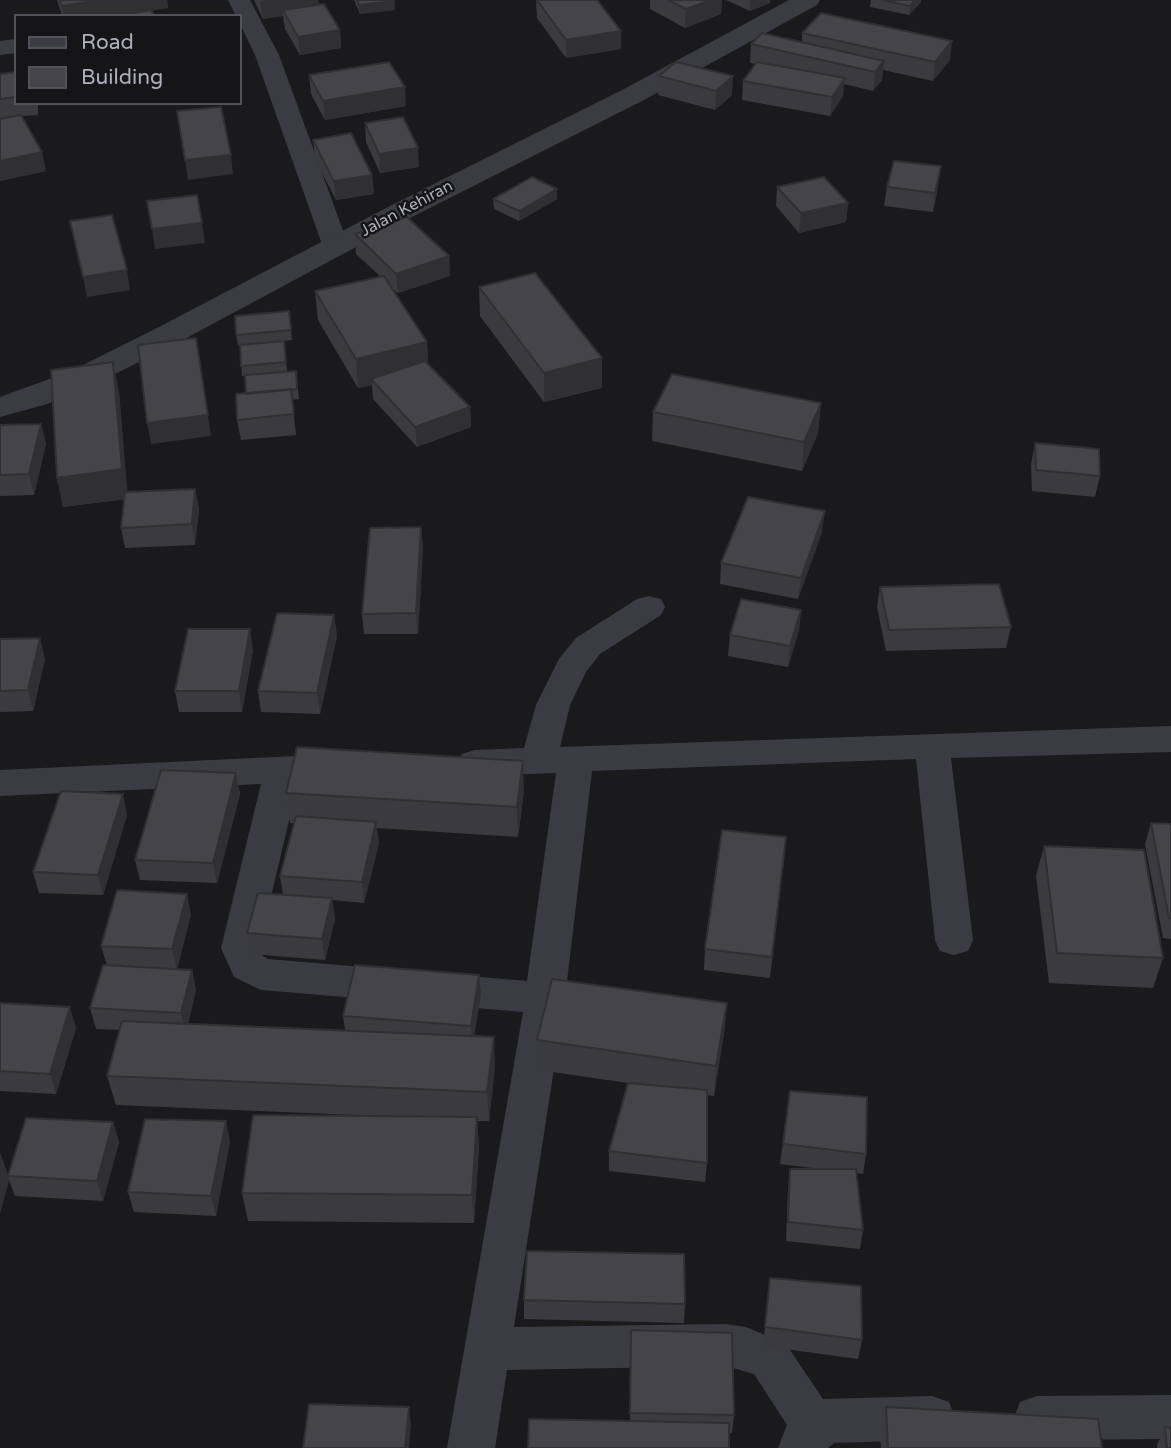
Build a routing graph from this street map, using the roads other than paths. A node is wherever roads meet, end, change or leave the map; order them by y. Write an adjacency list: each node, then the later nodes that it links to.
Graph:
1 (808, 0): 3 (street, Jalan Kehiran)
2 (242, 17): 3 (street)
3 (336, 247): 4 (street, Jalan Kehiran)
4 (0, 407)
5 (649, 607): 9 (street)
6 (1171, 739): 7 (street)
7 (932, 747): 8 (street); 14 (street)
8 (575, 761): 9 (street); 15 (street)
9 (538, 762): 10 (street)
10 (444, 764)
11 (377, 766): 12 (street)
12 (283, 769): 13 (street); 15 (street)
13 (0, 783)
14 (954, 940)
15 (545, 998): 16 (street)
16 (489, 1349): 18 (street); 19 (street)
17 (1171, 1417): 18 (street)
18 (809, 1438)
19 (471, 1448)

